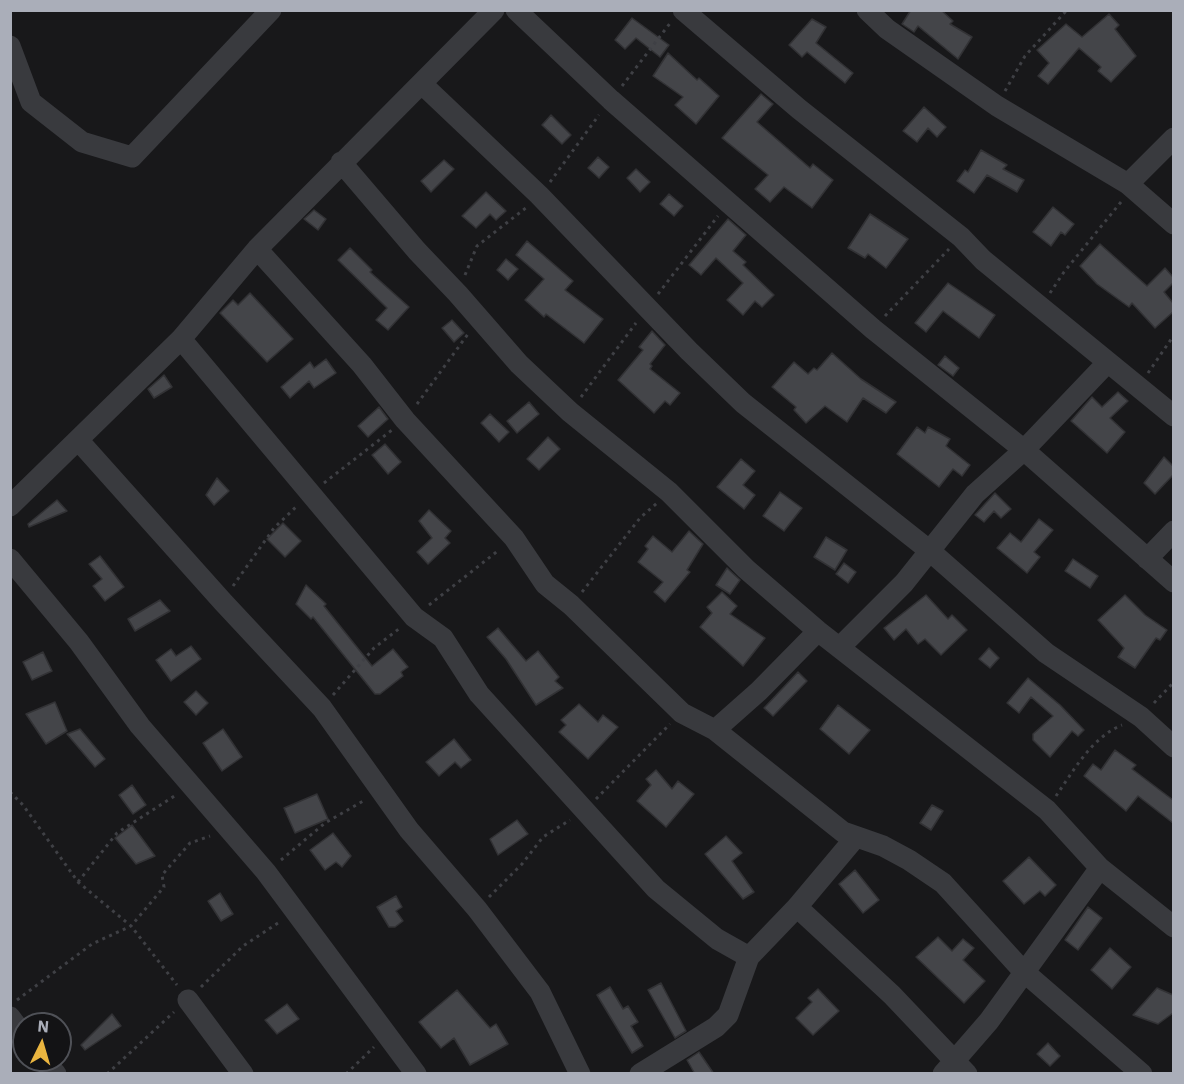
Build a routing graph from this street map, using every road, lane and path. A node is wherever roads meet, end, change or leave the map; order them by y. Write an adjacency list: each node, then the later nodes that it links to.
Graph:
1 (272, 10): 7 (street)
2 (494, 10): 8 (street)
3 (516, 10): 9 (street)
4 (867, 10): 10 (street)
5 (1067, 10): 10 (path)
6 (678, 15): 9 (path); 16 (street)
7 (10, 46)
8 (423, 84): 12 (street); 14 (street)
9 (611, 100): 14 (path); 21 (street)
10 (997, 106): 13 (street)
11 (1173, 138): 13 (street)
12 (341, 162): 17 (street); 18 (street)
13 (1128, 184): 15 (street); 19 (path)
14 (539, 195): 18 (path); 34 (street)
15 (1173, 224)
16 (960, 237): 19 (street); 21 (path)
17 (257, 249): 23 (street); 27 (street)
18 (458, 294): 20 (street)
19 (1041, 308): 24 (street)
20 (480, 318): 27 (path); 30 (street)
21 (873, 329): 29 (street)
22 (1173, 335): 25 (path)
23 (181, 339): 28 (street); 31 (street)
24 (1107, 363): 25 (street); 29 (street)
25 (1140, 386): 26 (street)
26 (1173, 416)
27 (405, 420): 31 (path); 39 (street)
28 (79, 441): 32 (street); 38 (street)
29 (1024, 450): 34 (street); 36 (street)
30 (669, 492): 39 (path); 40 (street)
31 (309, 495): 38 (path); 59 (street)
32 (10, 506)
33 (1173, 531): 36 (street)
34 (930, 551): 41 (street); 43 (street)
35 (10, 559): 46 (street)
36 (1147, 559): 37 (street)
37 (1173, 582)
38 (223, 602): 47 (street)
39 (571, 605): 44 (street)
40 (818, 631): 41 (street); 44 (street)
41 (840, 647): 49 (street)
42 (1173, 682): 43 (path)
43 (1141, 717): 45 (street); 49 (path)
44 (715, 730): 51 (street)
45 (1173, 747)
46 (193, 784): 50 (street); 54 (path)
47 (380, 791): 53 (path); 70 (street)
48 (10, 792): 54 (path)
49 (1047, 810): 52 (street)
50 (228, 829): 53 (street); 57 (path)
51 (855, 838): 55 (street); 60 (street)
52 (1100, 868): 58 (street); 60 (street)
53 (266, 872): 56 (street)
54 (78, 882): 57 (path)
55 (796, 907): 59 (street); 65 (street)
56 (295, 912): 61 (path); 63 (street)
57 (131, 926): 61 (path); 62 (path)
58 (1173, 927)
59 (749, 957): 64 (street)
60 (1023, 971): 65 (street); 72 (street)
61 (188, 1000): 66 (path); 67 (street)
62 (10, 1005)
63 (387, 1035): 68 (path); 69 (street)
64 (662, 1068): 71 (street)
65 (955, 1070)
66 (107, 1074)
67 (243, 1074)
68 (346, 1074)
69 (416, 1074)
70 (580, 1074)
71 (640, 1074)
72 (1142, 1074)

